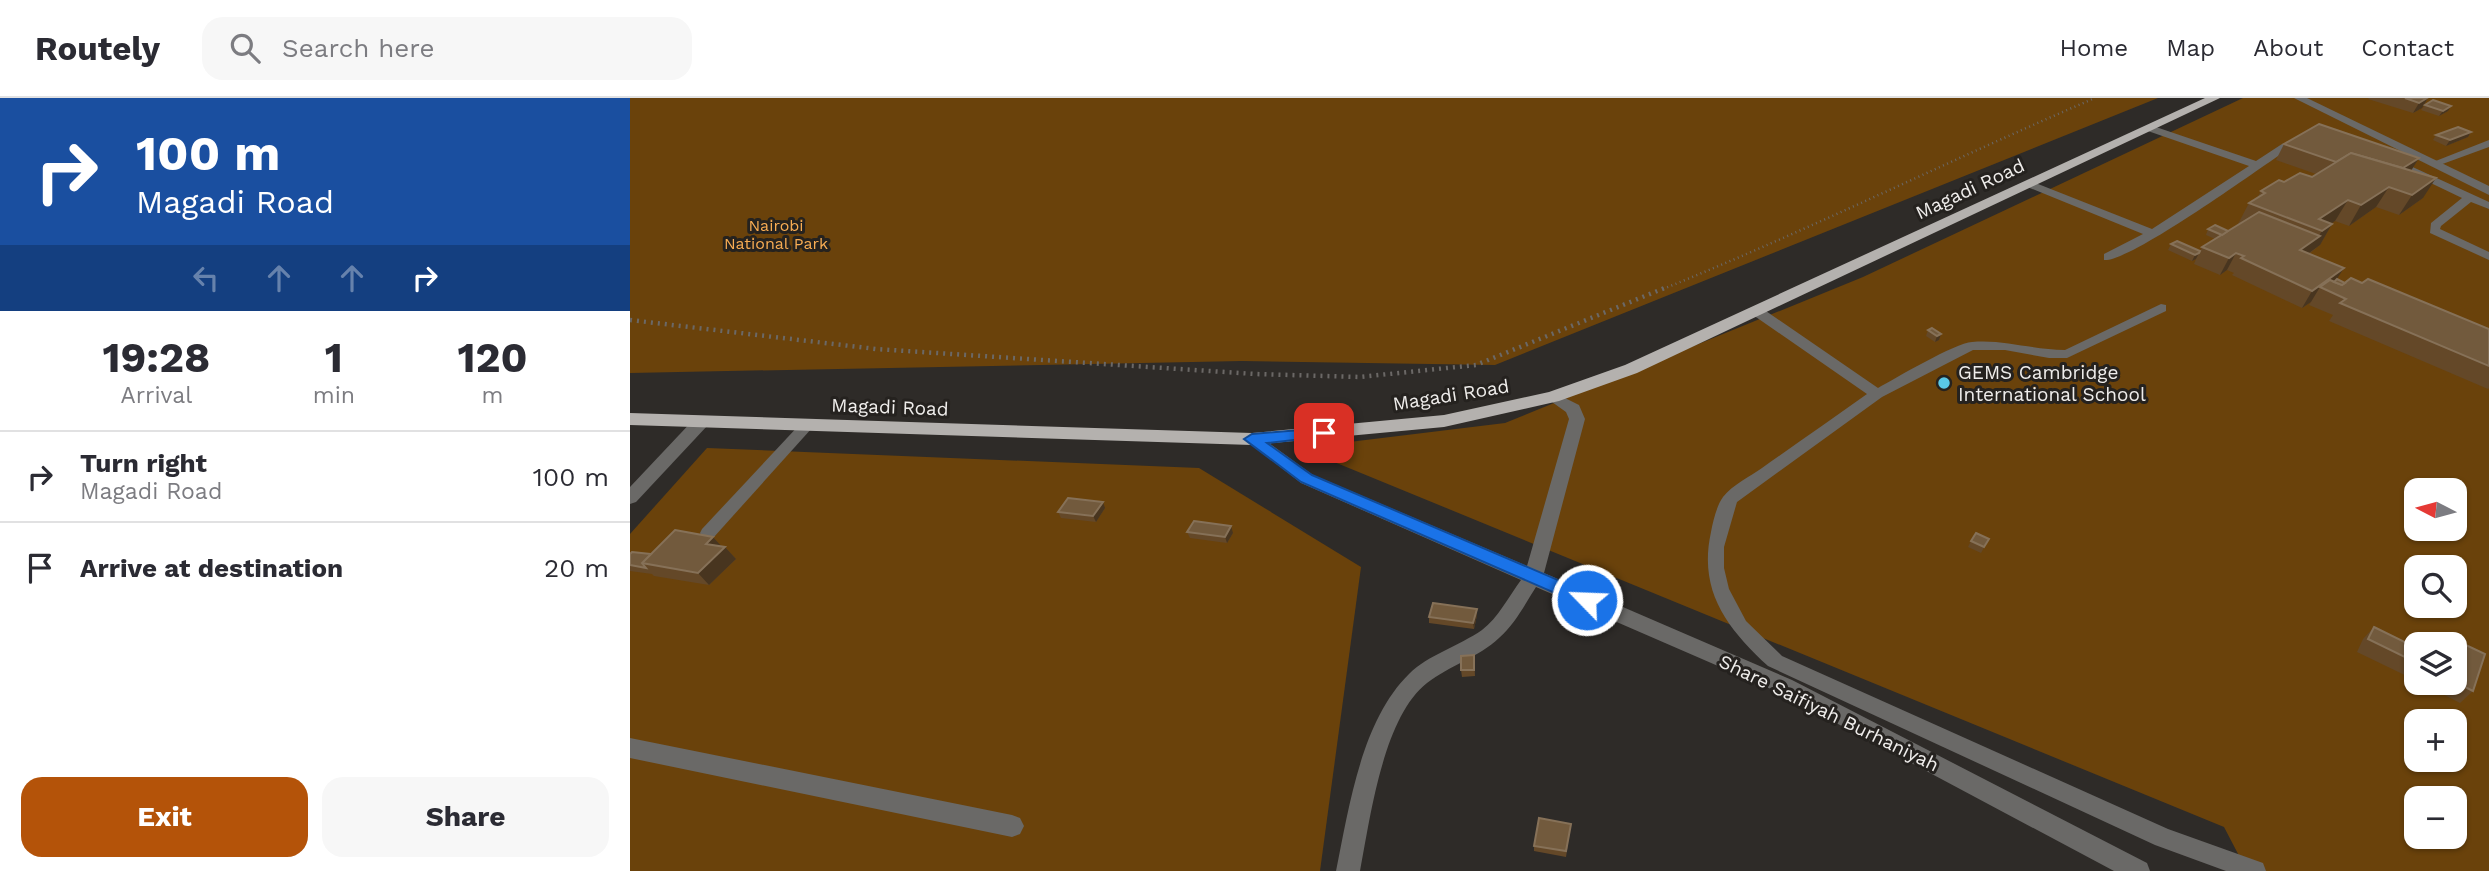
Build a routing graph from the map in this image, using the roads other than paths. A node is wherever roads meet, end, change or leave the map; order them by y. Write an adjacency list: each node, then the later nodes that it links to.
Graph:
1 (2214, 98): 3 (highway, Magadi Road)
2 (2299, 98): 7 (street)
3 (2149, 128): 8 (lane); 9 (highway, Magadi Road)
4 (2318, 138): 8 (lane)
5 (2489, 143): 7 (lane)
6 (2383, 157): 11 (lane)
7 (2433, 164): 10 (street)
8 (2258, 165): 13 (lane)
9 (2029, 184): 13 (lane); 17 (highway, Magadi Road)
10 (2489, 191)
11 (2470, 197): 12 (lane); 14 (lane)
12 (2489, 206)
13 (2153, 234): 15 (lane)
14 (2489, 256)
15 (2108, 257)
16 (2161, 308): 18 (lane)
17 (1758, 312): 18 (lane); 19 (highway, Magadi Road)
18 (1877, 394): 31 (lane)
19 (1553, 397): 23 (highway, Magadi Road); 26 (street)
20 (630, 419): 21 (highway, Magadi Road)
21 (702, 421): 22 (highway, Magadi Road); 24 (street)
22 (807, 425): 23 (highway, Magadi Road); 25 (lane)
23 (1252, 439): 26 (street, Share Saifiyah Burhaniyah)
24 (630, 498)
25 (708, 533)
26 (1534, 575): 29 (street); 30 (street, Share Saifiyah Burhaniyah)
27 (630, 748): 28 (street)
28 (1012, 826)
29 (1348, 871)
30 (2138, 871)
31 (2255, 871)

